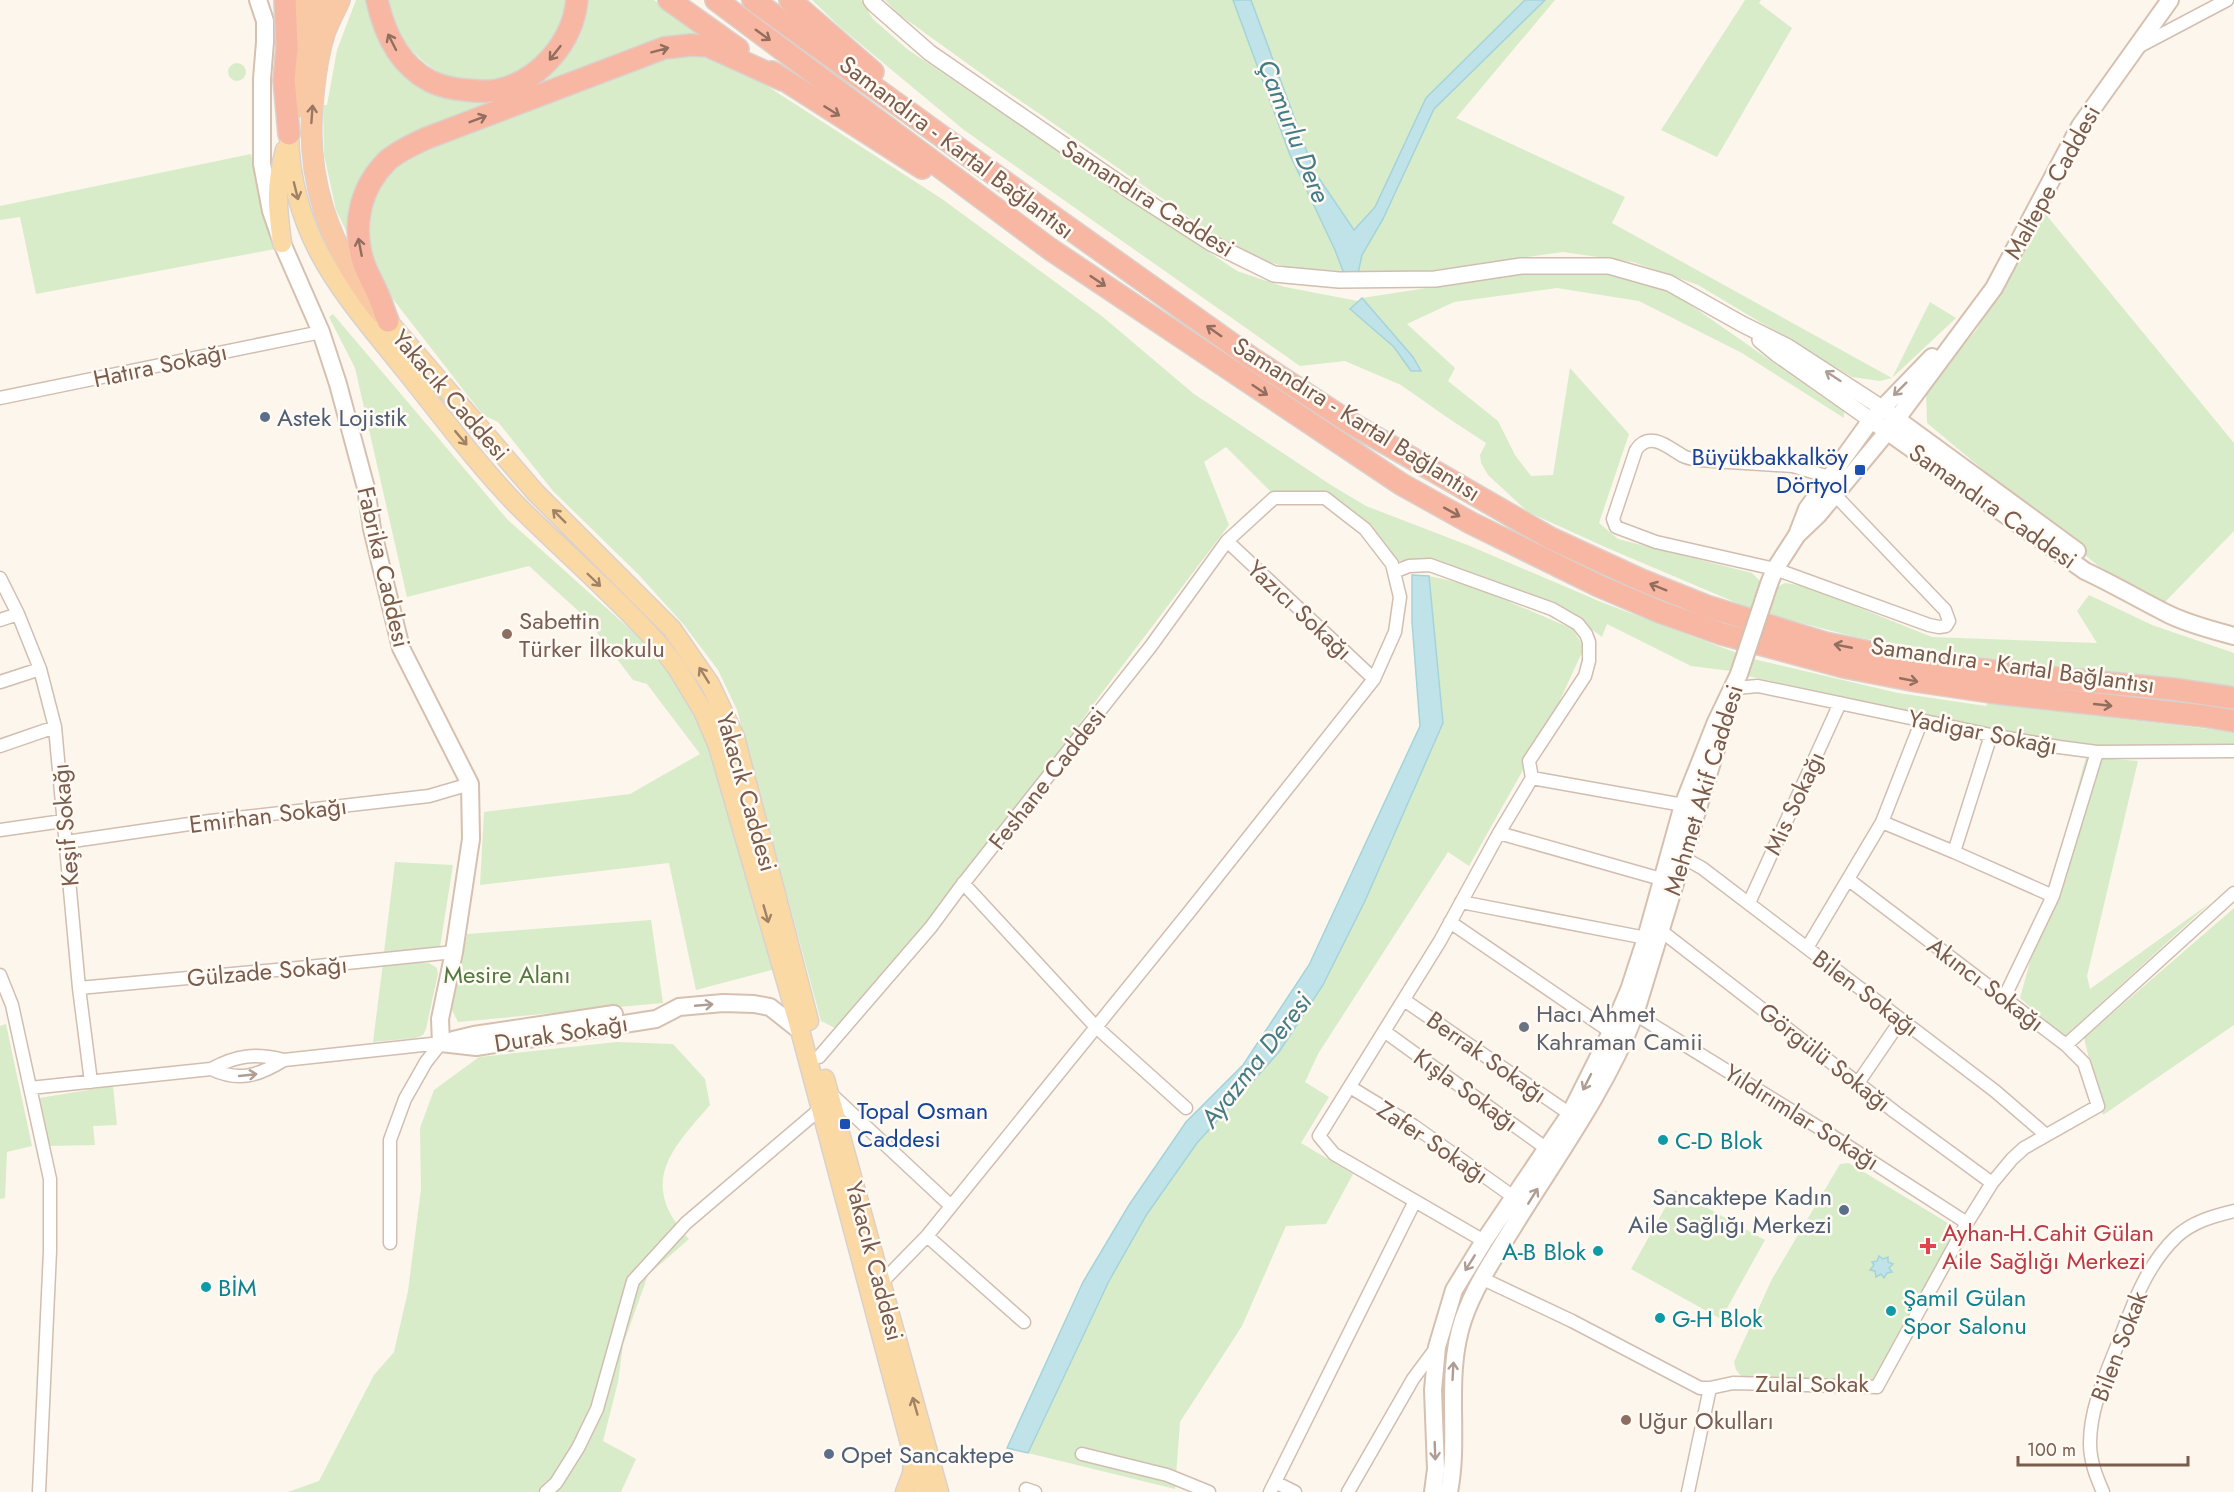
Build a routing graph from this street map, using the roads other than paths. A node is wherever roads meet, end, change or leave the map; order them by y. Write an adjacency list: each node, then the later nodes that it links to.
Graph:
1 (258, 0): 22 (main road, Fabrika Caddesi)
2 (285, 0): 16 (highway)
3 (301, 0): 16 (highway)
4 (319, 0): 20 (highway, Yakacık Caddesi)
5 (340, 0): 25 (highway, Yakacık Caddesi, one-way to 5)
6 (377, 0): 7 (highway, one-way to 6)
7 (577, 0)
8 (669, 0): 19 (highway)
9 (716, 0): 23 (highway, Samandıra - Kartal Bağlantısı, one-way to 23)
10 (753, 0): 21 (highway, Samandıra - Kartal Bağlantısı)
11 (790, 0): 18 (highway)
12 (805, 0): 18 (highway)
13 (871, 0): 28 (street, Samandıra Caddesi)
14 (2170, 0): 17 (main road, Maltepe Caddesi)
15 (2227, 0): 17 (street)
16 (287, 47): 20 (highway)
17 (2137, 48): 24 (main road, Maltepe Caddesi)
18 (862, 63): 21 (highway)
19 (783, 80): 23 (highway, one-way to 23); 25 (highway, one-way to 19)
20 (289, 134): 22 (main road); 81 (main road, Yakacık Caddesi, one-way to 81)
21 (1038, 206): 44 (highway, Samandıra - Kartal Bağlantısı, one-way to 21)
22 (282, 243): 26 (main road, Fabrika Caddesi)
23 (1050, 249): 47 (highway, Samandıra - Kartal Bağlantısı, one-way to 47)
24 (1972, 319): 28 (main road, Maltepe Caddesi, one-way to 28); 29 (main road, Maltepe Caddesi)
25 (388, 321): 86 (main road, Yakacık Caddesi, one-way to 25)
26 (321, 332): 27 (street, Hatıra Sokağı); 54 (main road, Fabrika Caddesi)
27 (0, 398)
28 (1876, 414): 29 (main road, Samandıra Caddesi); 30 (main road, Maltepe Caddesi)
29 (1892, 426): 31 (main road, Maltepe Caddesi); 39 (main road, Samandıra Caddesi)
30 (1830, 477): 32 (main road, Maltepe Caddesi); 35 (street)
31 (1835, 495): 32 (main road, Maltepe Caddesi); 35 (street)
32 (1797, 535): 35 (main road, Maltepe Caddesi)
33 (1227, 541): 34 (street, Feshane Caddesi); 41 (street, Yazıcı Sokağı); 65 (street, Feshane Caddesi)
34 (1394, 572): 41 (street); 53 (street)
35 (1772, 577): 42 (main road, Maltepe Caddesi, bridge)
36 (0, 578): 37 (street, Keşif Sokağı)
37 (18, 614): 38 (street); 40 (street, Keşif Sokağı)
38 (0, 620)
39 (2234, 636)
40 (39, 669): 43 (street); 48 (street, Keşif Sokağı)
41 (1374, 679): 80 (street)
42 (1737, 681): 45 (street, Yadigar Sokağı); 55 (main road, Mehmet Akif Caddesi); 62 (main road, Mehmet Akif Caddesi)
43 (0, 682)
44 (2234, 698)
45 (1840, 703): 46 (street, Yadigar Sokağı); 69 (street, Mis Sokağı)
46 (1922, 720): 49 (street, Yadigar Sokağı); 57 (street)
47 (2234, 721)
48 (55, 727): 50 (street); 56 (street, Keşif Sokağı)
49 (1991, 735): 52 (street, Yadigar Sokağı); 61 (street)
50 (0, 746)
51 (2234, 751): 52 (street, Yadigar Sokağı)
52 (2097, 752): 67 (street)
53 (1532, 778): 55 (street); 59 (street)
54 (470, 784): 60 (street, Emirhan Sokağı); 73 (main road, Fabrika Caddesi)
55 (1683, 805): 63 (main road, Mehmet Akif Caddesi)
56 (63, 821): 58 (street); 60 (street, Keşif Sokağı)
57 (1882, 822): 61 (street); 64 (street)
58 (0, 830)
59 (1499, 832): 63 (street); 68 (street)
60 (66, 842): 75 (street, Keşif Sokağı)
61 (1954, 852): 67 (street)
62 (1682, 857): 69 (street, Bilen Sokağı); 71 (main road, Mehmet Akif Caddesi)
63 (1661, 879): 71 (main road, Mehmet Akif Caddesi)
64 (1849, 880): 72 (street); 76 (street, Akıncı Sokağı)
65 (963, 883): 80 (street); 86 (street, Feshane Caddesi)
66 (2234, 892): 85 (street)
67 (2053, 896): 76 (street)
68 (1461, 902): 70 (street); 71 (street)
69 (1749, 903): 72 (street, Bilen Sokağı)
70 (1450, 922): 77 (street); 83 (street)
71 (1653, 934): 78 (main road, Mehmet Akif Caddesi); 83 (main road, Mehmet Akif Caddesi); 90 (street, Görgülü Sokağı)
72 (1807, 948): 79 (street, Bilen Sokağı)
73 (454, 952): 75 (street, Gülzade Sokağı); 84 (main road, Fabrika Caddesi)
74 (0, 975): 92 (street)
75 (80, 988): 89 (street, Keşif Sokağı)
76 (2004, 998): 85 (street, Akıncı Sokağı)
77 (1404, 1000): 82 (street); 97 (street, Berrak Sokağı)
78 (1635, 1014): 99 (main road, Mehmet Akif Caddesi); 105 (street, Yıldırımlar Sokağı)
79 (1901, 1020): 90 (street); 98 (street, Bilen Sokağı)
80 (1095, 1026): 95 (street); 103 (street)
81 (799, 1029): 84 (main road, Durak Sokağı, one-way to 81); 96 (main road, Yakacık Caddesi)
82 (1384, 1031): 91 (street); 99 (street, Kışla Sokağı)
83 (1611, 1032): 97 (main road, Mehmet Akif Caddesi, one-way to 97)
84 (441, 1043): 87 (street, Durak Sokağı); 109 (street)
85 (2066, 1045): 94 (street, Akıncı Sokağı)
86 (819, 1057): 93 (main road, Yakacık Caddesi)
87 (284, 1060): 88 (street, Durak Sokağı); 88 (street, Durak Sokağı, one-way to 87)
88 (211, 1069): 89 (street, Durak Sokağı)
89 (91, 1082): 92 (street, Durak Sokağı)
90 (1858, 1083): 100 (street, Görgülü Sokağı)
91 (1350, 1087): 101 (street, Zafer Sokağı); 102 (street)
92 (30, 1089): 121 (street)
93 (828, 1092): 103 (street); 111 (main road, Yakacık Caddesi)
94 (2097, 1106): 98 (street, Zulal Sokak)
95 (1186, 1108)
96 (820, 1109): 117 (main road, Yakacık Caddesi); 122 (street)
97 (1570, 1114): 99 (main road, Mehmet Akif Caddesi)
98 (2046, 1135): 100 (street, Zulal Sokak)
99 (1554, 1150): 101 (main road, Mehmet Akif Caddesi); 106 (main road, Mehmet Akif Caddesi, one-way to 99)
100 (1992, 1183): 105 (street, Zulal Sokak)
101 (1515, 1197): 108 (main road, Mehmet Akif Caddesi)
102 (1415, 1201): 108 (street); 120 (street)
103 (951, 1206): 107 (street)
104 (2234, 1211): 133 (street, Bilen Sokak)
105 (1967, 1223): 115 (street, Zulal Sokak)
106 (1509, 1234): 108 (main road); 110 (main road, Mehmet Akif Caddesi)
107 (927, 1236): 111 (street); 112 (street)
108 (1484, 1241): 113 (main road, Mehmet Akif Caddesi, one-way to 113)
109 (390, 1243)
110 (1480, 1278): 115 (street, Zulal Sokak); 131 (main road, Mehmet Akif Caddesi, one-way to 110)
111 (880, 1283): 119 (main road, Yakacık Caddesi, one-way to 111)
112 (1024, 1322)
113 (1437, 1347): 114 (street); 116 (main road, Mehmet Akif Caddesi)
114 (1413, 1379): 116 (street); 129 (street)
115 (1710, 1388): 132 (street)
116 (1433, 1390): 130 (main road, Mehmet Akif Caddesi, one-way to 130)
117 (912, 1450): 123 (main road); 124 (main road, Yakacık Caddesi)
118 (1082, 1454): 127 (street)
119 (930, 1462): 125 (main road); 126 (main road)
120 (1273, 1487): 128 (street)
121 (39, 1492)
122 (546, 1492)
123 (905, 1492)
124 (925, 1492)
125 (939, 1492)
126 (946, 1492)
127 (1209, 1492)
128 (1295, 1492)
129 (1348, 1492)
130 (1432, 1492)
131 (1449, 1492)
132 (1688, 1492)
133 (2103, 1492)

